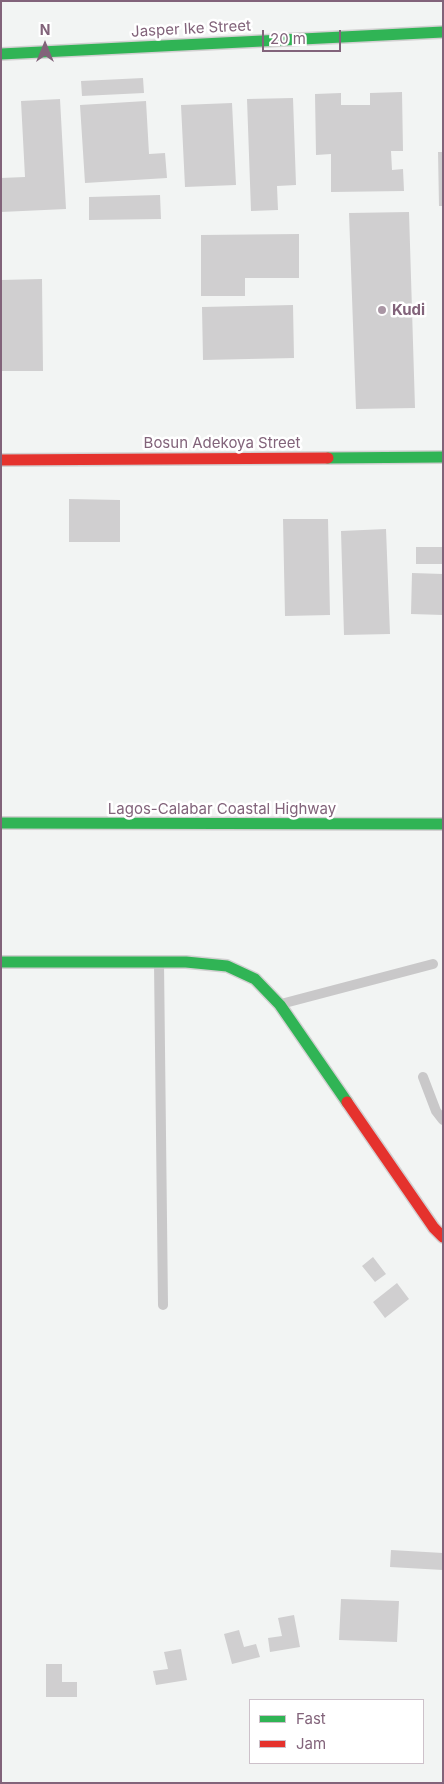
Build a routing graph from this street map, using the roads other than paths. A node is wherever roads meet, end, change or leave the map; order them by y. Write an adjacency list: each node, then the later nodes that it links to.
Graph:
1 (443, 32): 2 (main road, Jasper Ike Street)
2 (1, 54)
3 (443, 457): 4 (main road, Bosun Adekoya Street)
4 (1, 460)
5 (1, 824): 6 (main road, Lagos-Calabar Coastal Highway)
6 (443, 824)
7 (1, 962): 8 (main road)
8 (159, 962): 10 (main road); 15 (lane)
9 (433, 964): 10 (lane)
10 (280, 1005): 14 (main road)
11 (423, 1077): 12 (lane)
12 (440, 1111): 13 (lane)
13 (443, 1120)
14 (443, 1237)
15 (163, 1305)

